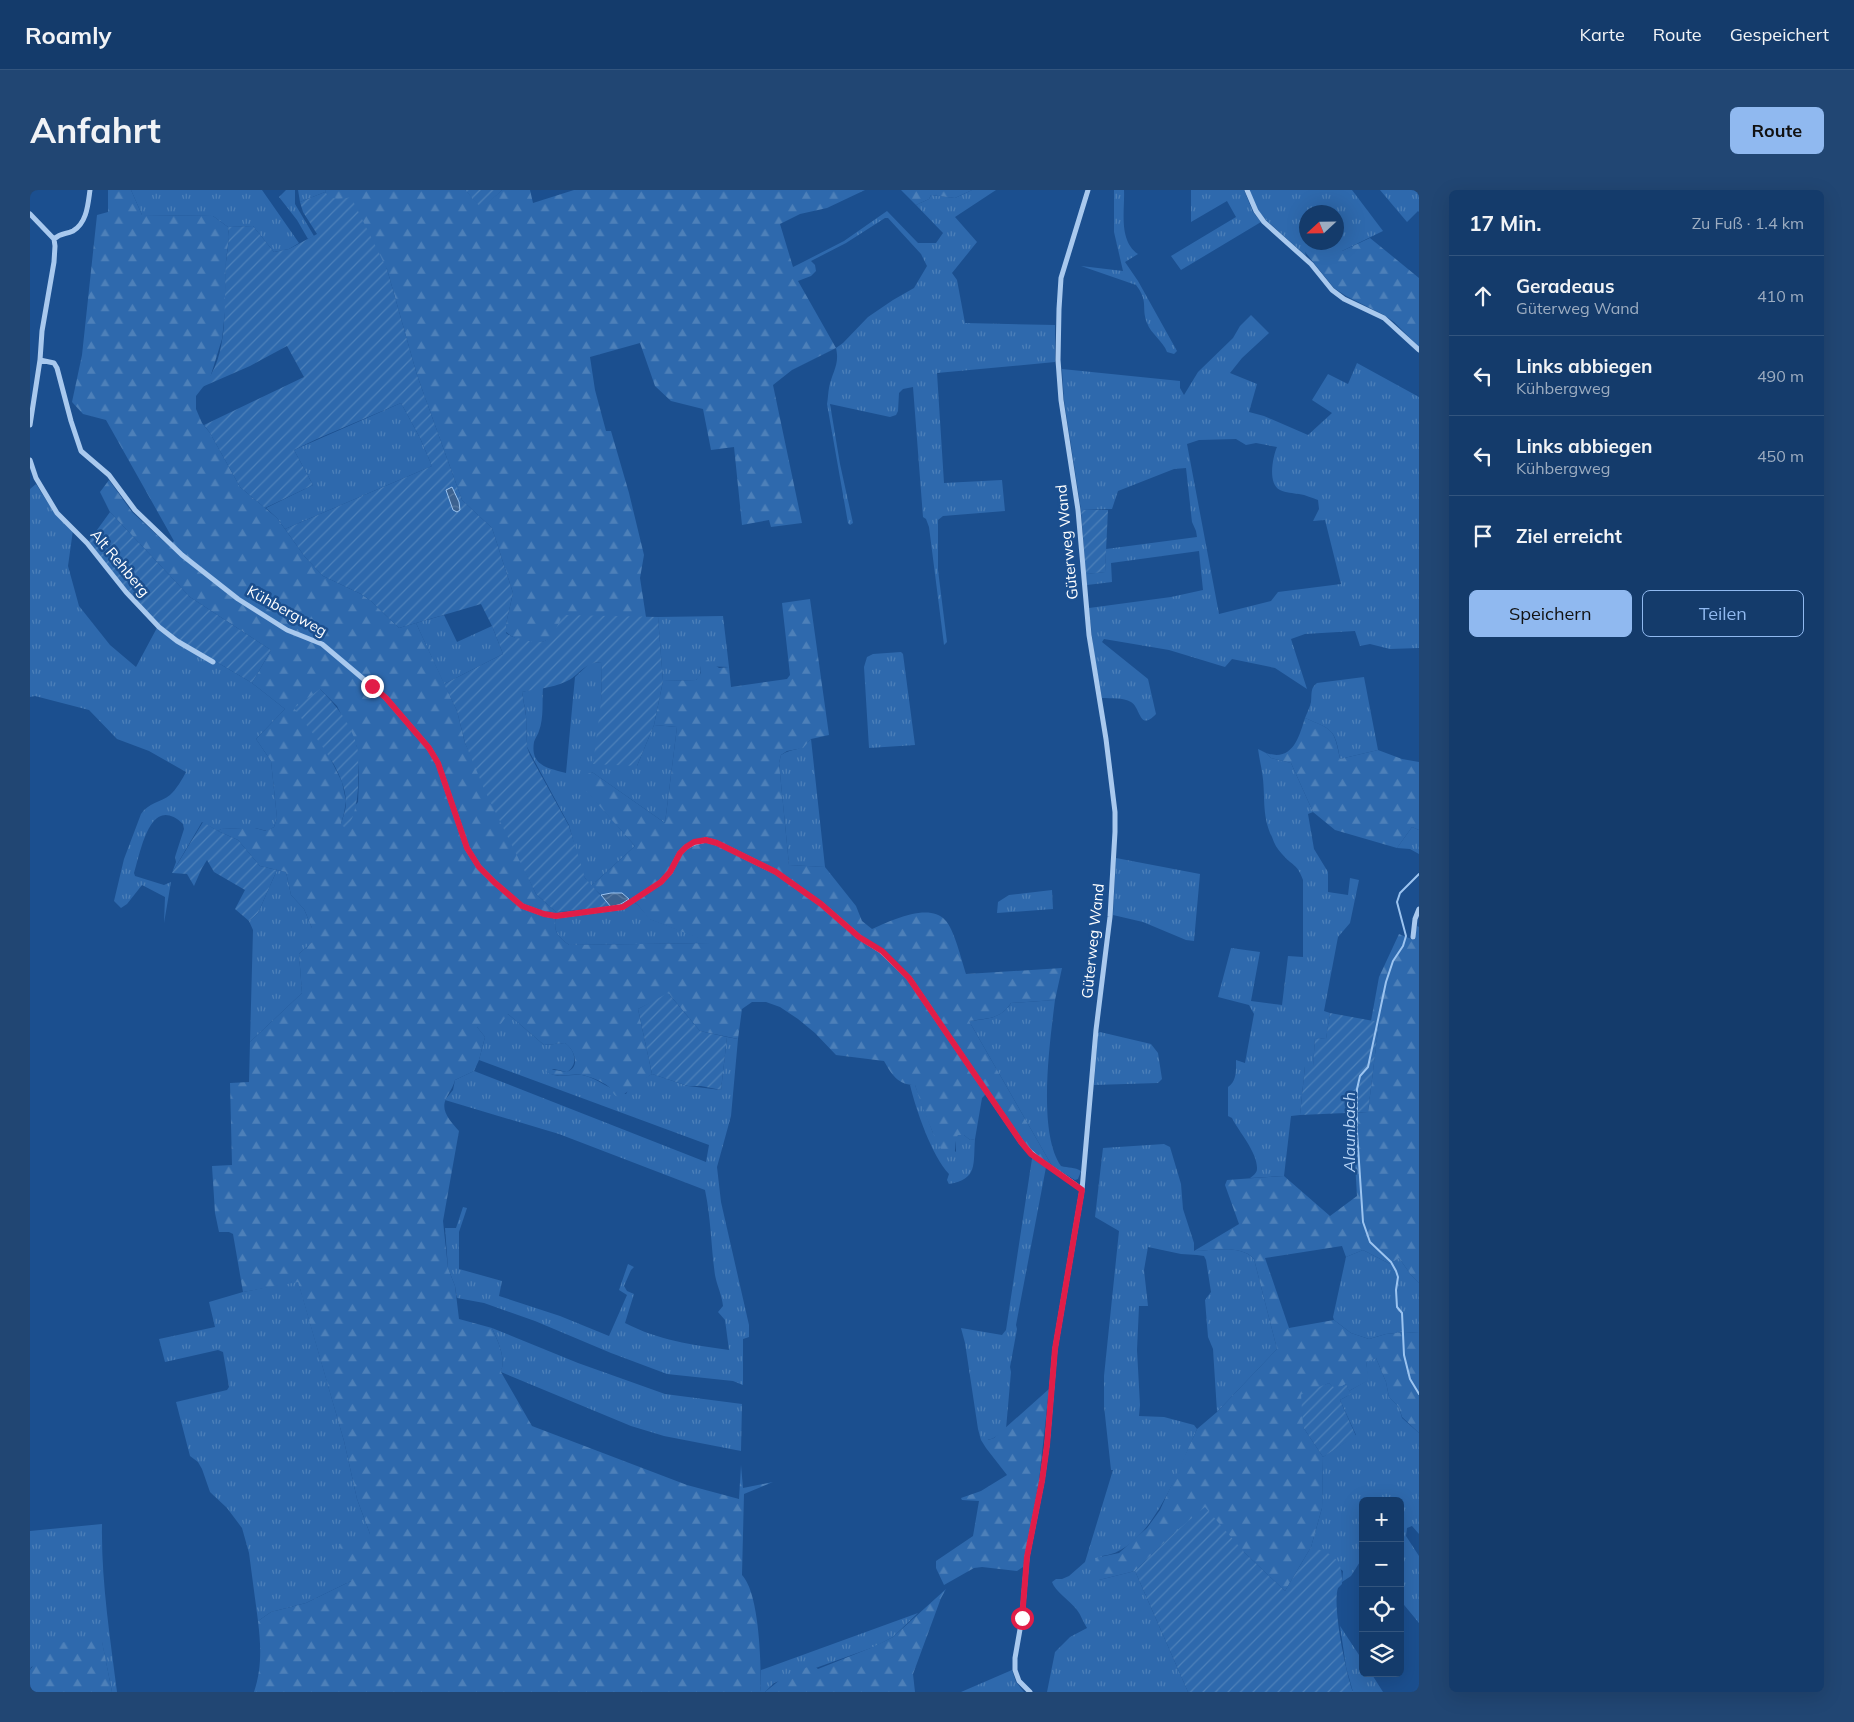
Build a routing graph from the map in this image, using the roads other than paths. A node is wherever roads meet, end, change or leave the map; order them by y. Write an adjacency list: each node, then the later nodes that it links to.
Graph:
1 (90, 190): 5 (street)
2 (1088, 190): 13 (street, Güterweg Wand)
3 (1246, 190): 6 (street)
4 (30, 214): 5 (street)
5 (54, 239): 7 (street)
6 (1419, 350)
7 (40, 360): 8 (street); 13 (street, Kühbergweg)
8 (30, 425)
9 (30, 460): 10 (street, Alt Rehberg)
10 (213, 662)
11 (1419, 909): 12 (street)
12 (1413, 937)
13 (1082, 1190): 14 (street, Güterweg Wand)
14 (1030, 1692)

